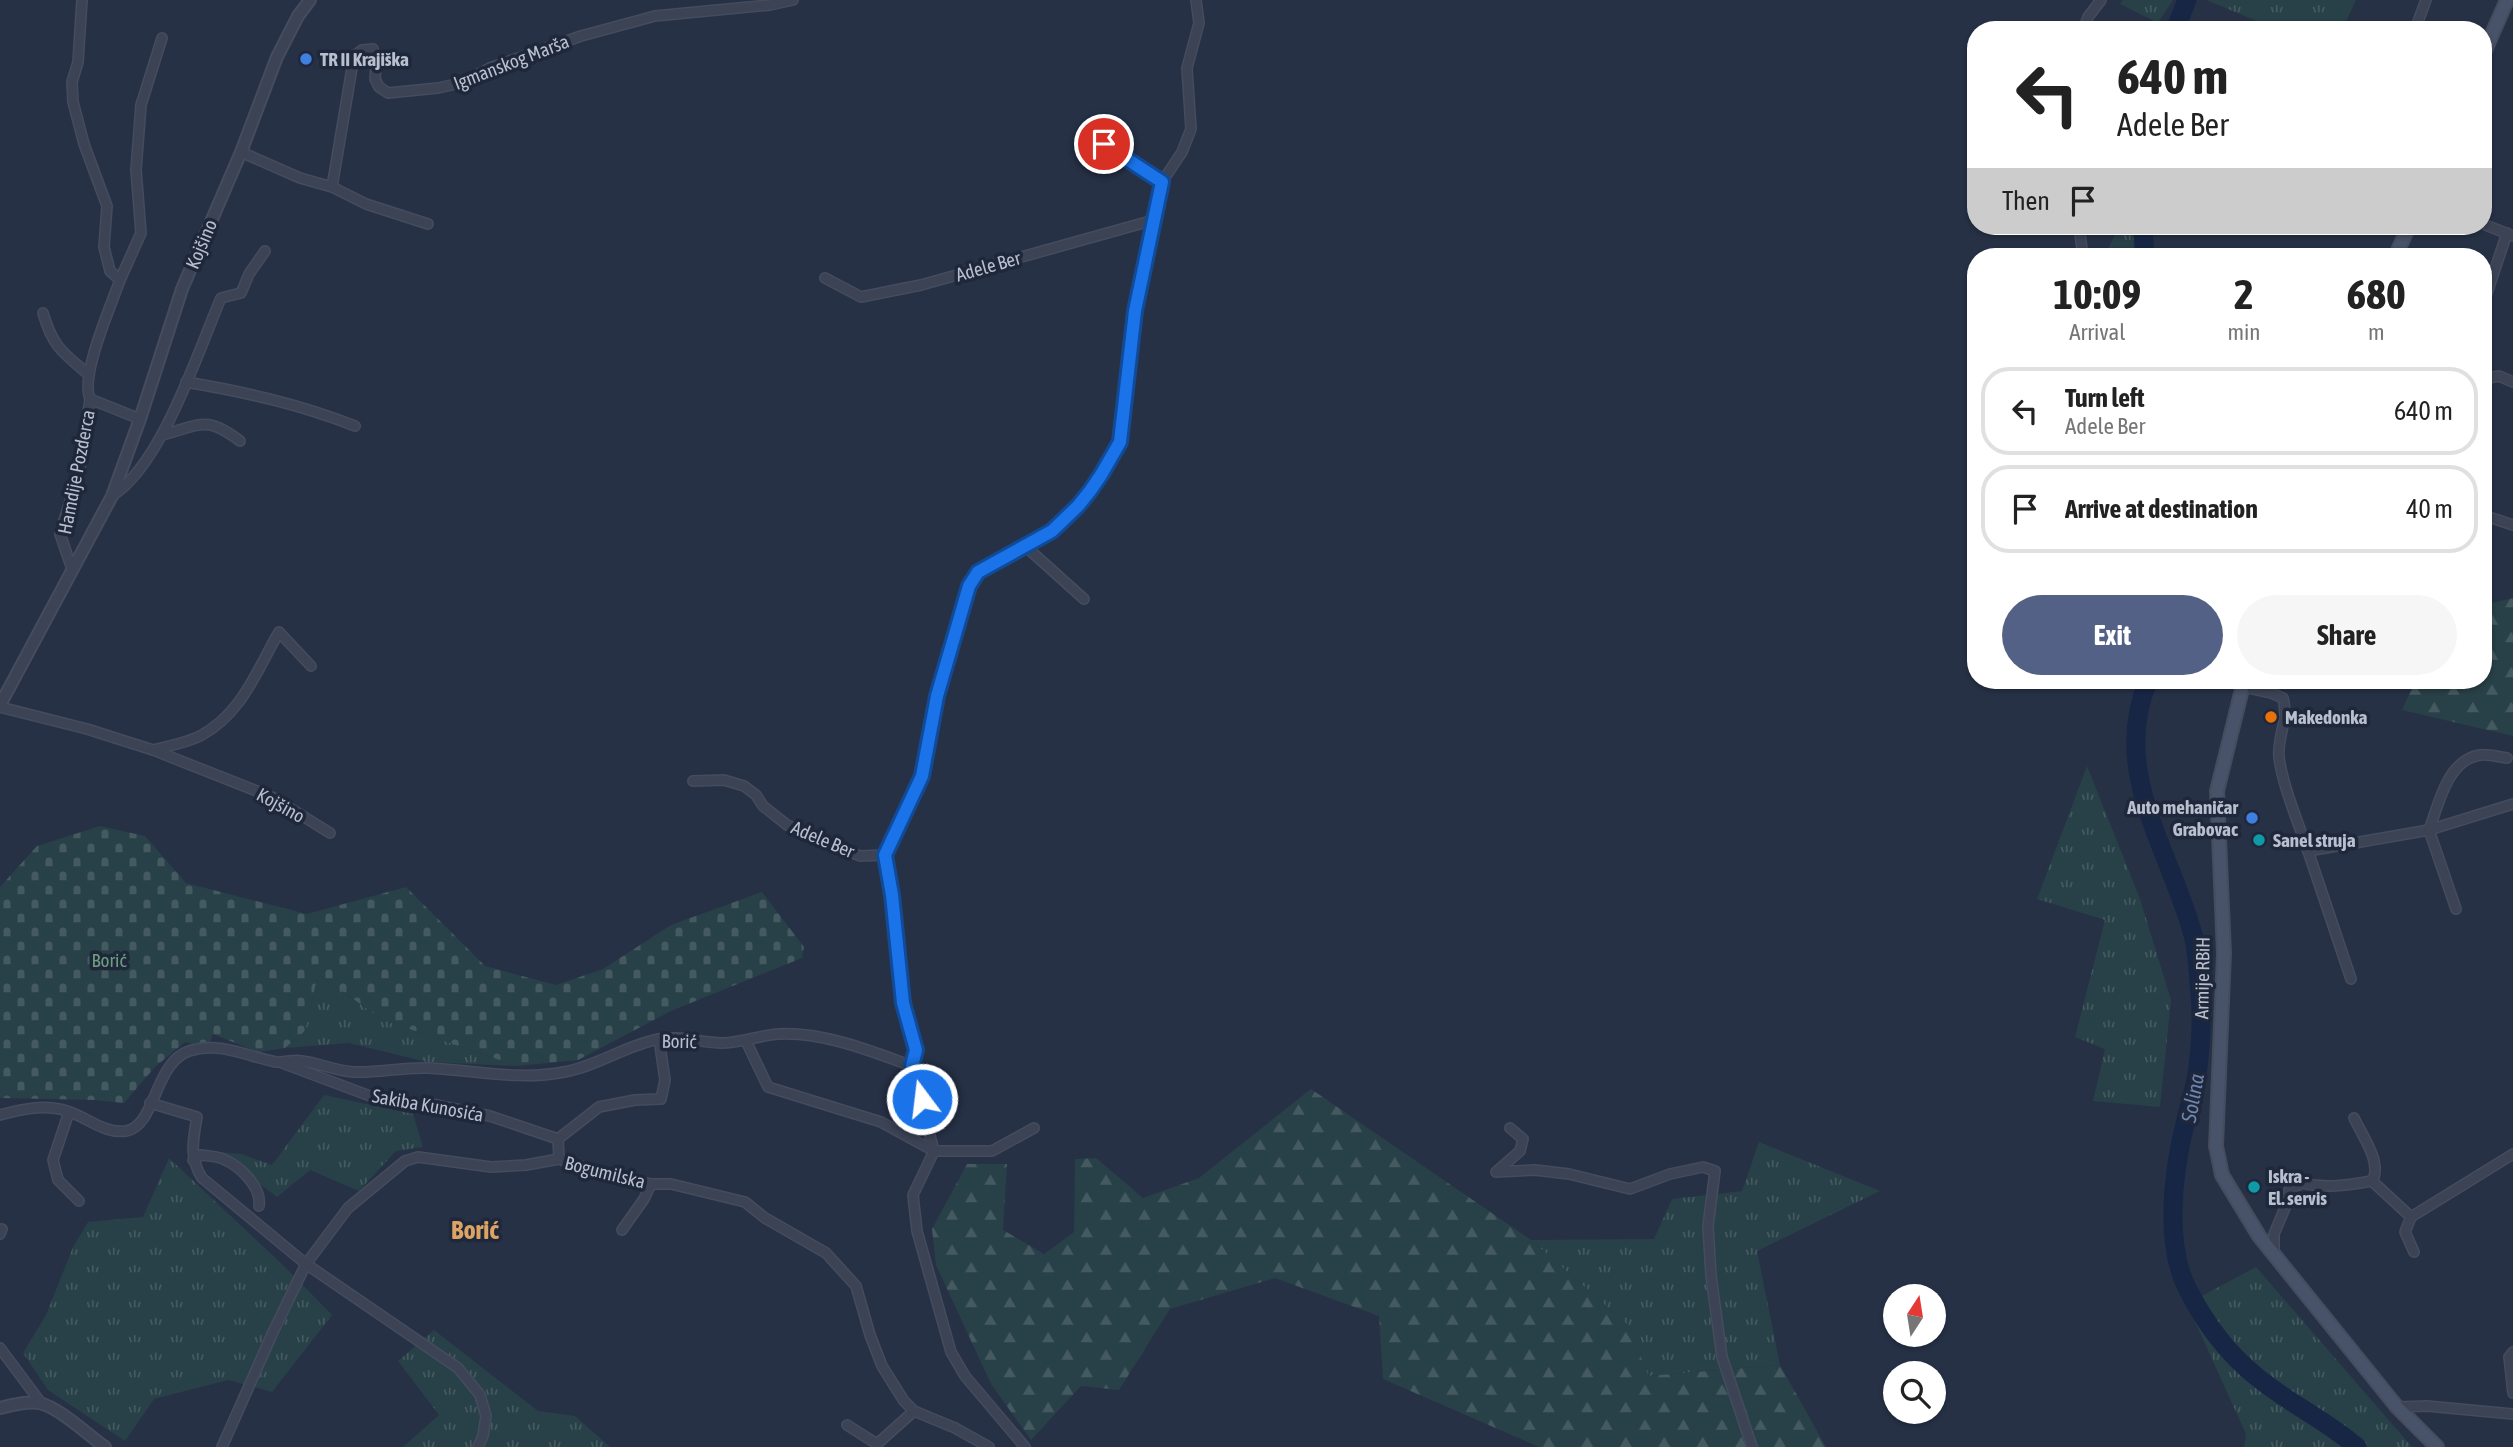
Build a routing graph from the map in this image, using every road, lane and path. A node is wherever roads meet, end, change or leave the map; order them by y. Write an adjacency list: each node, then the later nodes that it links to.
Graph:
1 (82, 0): 22 (street)
2 (310, 0): 13 (street, Kojšino)
3 (793, 0): 15 (street, Igmanskog Marša)
4 (1196, 0): 14 (street)
5 (2101, 0): 8 (street)
6 (2426, 0): 9 (street)
7 (2507, 0): 10 (main road)
8 (2086, 21)
9 (2418, 21)
10 (2492, 34)
11 (162, 38): 22 (street, Hamdije Pozderca)
12 (1104, 144): 14 (street)
13 (241, 152): 15 (street); 30 (street, Kojšino)
14 (1162, 182): 16 (street)
15 (331, 187): 17 (street)
16 (1154, 220): 21 (street, Adele Ber); 37 (street)
17 (428, 224)
18 (2492, 227): 19 (street)
19 (2510, 234): 23 (street)
20 (265, 251): 27 (street, Kojšino)
21 (825, 278)
22 (120, 280): 25 (street, Hamdije Pozderca)
23 (2492, 281)
24 (43, 313): 25 (street)
25 (88, 374): 29 (street, Hamdije Pozderca)
26 (2492, 377): 28 (street)
27 (186, 382): 31 (street); 32 (street, Kojšino)
28 (2513, 382)
29 (90, 399): 30 (street); 38 (street, Hamdije Pozderca)
30 (140, 419): 34 (street, Kojšino)
31 (355, 425)
32 (162, 435): 33 (street); 34 (street, Kojšino)
33 (240, 441)
34 (112, 496): 38 (street, Kojšino)
35 (2492, 518): 36 (street)
36 (2513, 525)
37 (1026, 546): 39 (street); 51 (street)
38 (72, 569): 43 (street, Kojšino)
39 (1084, 599)
40 (311, 666): 44 (street)
41 (2243, 689): 76 (main road, Armije RBiH)
42 (2259, 689): 50 (street, Armije RBiH)
43 (0, 706): 44 (street, Kojšino)
44 (153, 750): 49 (street, Kojšino)
45 (2507, 758): 48 (street)
46 (693, 781): 51 (street, Adele Ber)
47 (2513, 804): 48 (street)
48 (2429, 830): 50 (street); 52 (street)
49 (330, 833)
50 (2308, 851): 53 (street, Armije RBiH)
51 (885, 855): 57 (street)
52 (2456, 909)
53 (2351, 979)
54 (659, 1039): 55 (street, Borić); 56 (street, Borić); 64 (street)
55 (746, 1041): 57 (street, Borić); 65 (street)
56 (281, 1063): 58 (street, Borić); 64 (street, Sakiba Kunosića)
57 (912, 1066): 65 (street)
58 (150, 1103): 59 (street, Borić); 68 (street)
59 (69, 1112): 60 (street, Borić); 71 (street)
60 (0, 1115)
61 (2354, 1118): 69 (street)
62 (1034, 1128): 65 (street)
63 (1510, 1128): 92 (street)
64 (558, 1139): 67 (street)
65 (934, 1152): 91 (street)
66 (2513, 1154): 73 (street)
67 (559, 1159): 70 (street, Bogumilska); 77 (street, Bogumilska)
68 (193, 1160): 72 (street); 77 (street)
69 (2372, 1181): 73 (street); 76 (street)
70 (651, 1184): 74 (street); 84 (street, Bogumilska)
71 (79, 1201)
72 (259, 1206)
73 (2411, 1217): 75 (street)
74 (622, 1230)
75 (2414, 1252)
76 (2274, 1256): 82 (main road, Armije RBiH)
77 (306, 1264): 88 (street, Bogumilska); 89 (street)
78 (0, 1349): 81 (street)
79 (2513, 1352): 80 (street)
80 (2513, 1393)
81 (41, 1403): 83 (street); 87 (street)
82 (2397, 1407): 85 (street); 93 (main road, Armije RBiH)
83 (0, 1408)
84 (914, 1411): 86 (street); 90 (street, Bogumilska)
85 (2513, 1414)
86 (847, 1425)
87 (105, 1447)
88 (222, 1447)
89 (478, 1447)
90 (989, 1447)
91 (1025, 1447)
92 (1752, 1447)
93 (2437, 1447)

